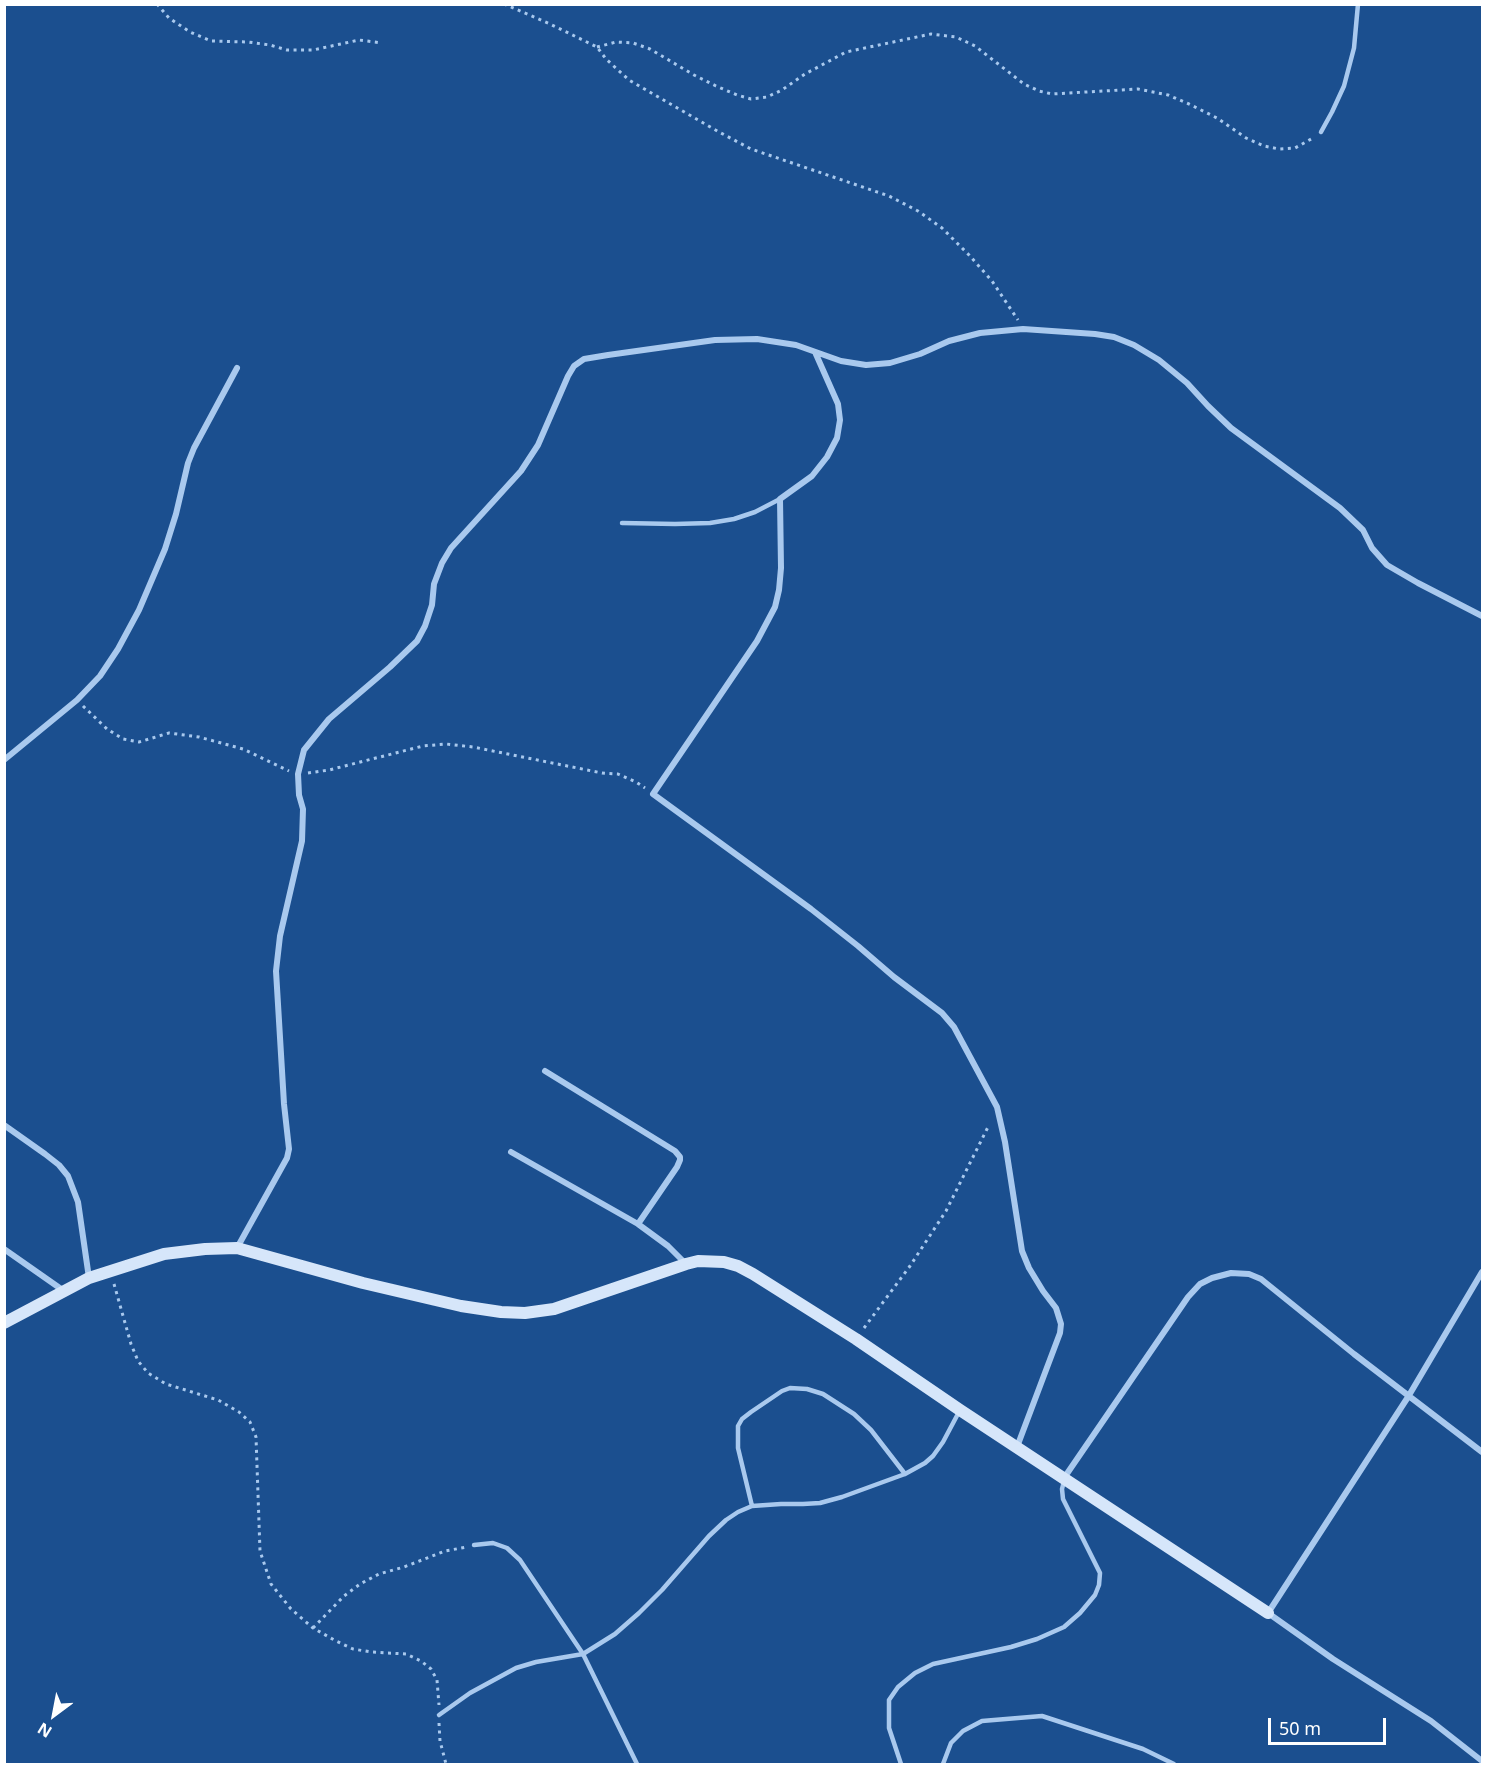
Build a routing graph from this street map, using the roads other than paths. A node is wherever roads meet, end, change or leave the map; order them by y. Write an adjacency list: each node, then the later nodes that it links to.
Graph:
1 (1358, 4): 2 (lane)
2 (1321, 132)
3 (815, 352): 5 (street); 7 (street); 13 (street)
4 (237, 368): 8 (street)
5 (780, 500): 6 (lane); 22 (street)
6 (622, 523)
7 (1482, 616)
8 (4, 760)
9 (545, 1071): 12 (street)
10 (4, 1125): 17 (street)
11 (511, 1152): 12 (street)
12 (638, 1224): 15 (street)
13 (237, 1248): 15 (street); 17 (street)
14 (4, 1249): 18 (street)
15 (686, 1264): 21 (street)
16 (1482, 1272): 20 (street)
17 (89, 1278): 18 (street)
18 (64, 1291): 19 (street)
19 (4, 1323)
20 (1408, 1397): 23 (street); 25 (street); 28 (street)
21 (960, 1410): 22 (street); 24 (lane)
22 (1017, 1447): 25 (street)
23 (1482, 1452)
24 (905, 1474): 26 (lane); 26 (lane)
25 (1064, 1478): 28 (street); 33 (lane)
26 (752, 1506): 29 (lane)
27 (474, 1545): 29 (lane)
28 (1268, 1613): 31 (street)
29 (583, 1654): 30 (lane); 32 (lane)
30 (439, 1715)
31 (1482, 1761)
32 (637, 1764)
33 (900, 1764)
34 (943, 1764): 35 (lane)
35 (1174, 1764)

